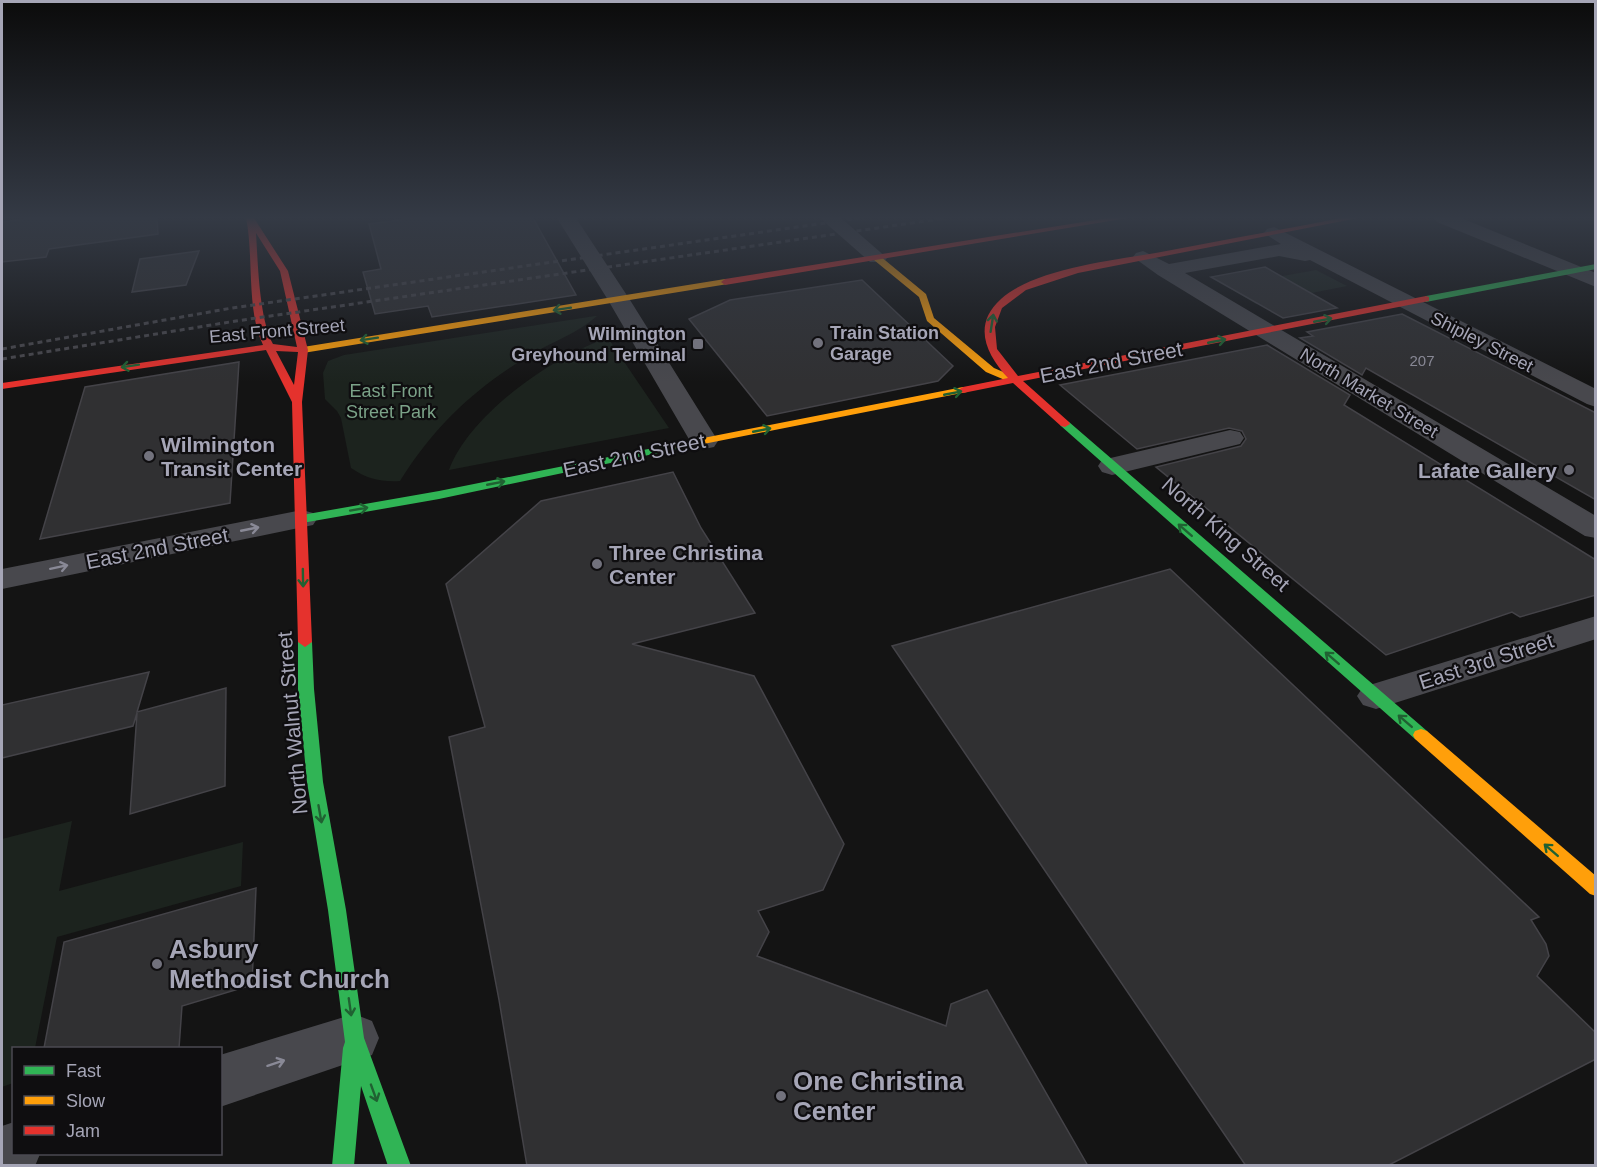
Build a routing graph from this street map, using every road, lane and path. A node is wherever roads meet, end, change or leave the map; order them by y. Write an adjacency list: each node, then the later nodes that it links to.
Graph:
1 (255, 272): 17 (main road, North Walnut Street)
2 (284, 272): 18 (main road, North Walnut Street)
3 (602, 272): 14 (street)
4 (789, 272): 14 (main road, East Front Street)
5 (895, 272): 19 (main road, North King Street)
6 (1068, 272): 19 (main road, one-way to 6)
7 (1167, 272): 16 (street, North Market Street)
8 (1346, 272): 12 (street)
9 (1349, 272): 12 (street, Shipley Street)
10 (1565, 272): 15 (main road, East 2nd Street)
11 (1576, 272): 13 (street)
12 (1359, 278): 15 (street, Shipley Street)
13 (1596, 281)
14 (620, 300): 18 (main road, East Front Street, one-way to 18); 24 (street)
15 (1407, 304): 16 (main road, East 2nd Street, one-way to 15); 21 (street, Shipley Street)
16 (1266, 331): 19 (main road, East 2nd Street, one-way to 16); 27 (street, North Market Street)
17 (269, 347): 18 (main road, East Front Street); 20 (main road, East Front Street, one-way to 20); 22 (main road, North Walnut Street)
18 (303, 350): 22 (main road, North Walnut Street)
19 (1016, 381): 24 (main road, East 2nd Street, one-way to 19); 25 (main road, North King Street)
20 (2, 386)
21 (1596, 399)
22 (297, 402): 26 (main road, North Walnut Street)
23 (1230, 438): 25 (street)
24 (704, 441): 26 (main road, East 2nd Street, one-way to 24)
25 (1112, 466): 30 (main road, North King Street, one-way to 25)
26 (302, 519): 28 (street, East 2nd Street, one-way to 26); 32 (main road, North Walnut Street, one-way to 32)
27 (1596, 529)
28 (2, 579)
29 (1596, 627): 30 (street, East 3rd Street)
30 (1376, 696): 31 (main road, North King Street, one-way to 30)
31 (1596, 888)
32 (354, 1038): 33 (street, one-way to 32); 34 (main road, North Walnut Street); 35 (main road, North Walnut Street, one-way to 35)
33 (222, 1080)
34 (343, 1166)
35 (400, 1166)

